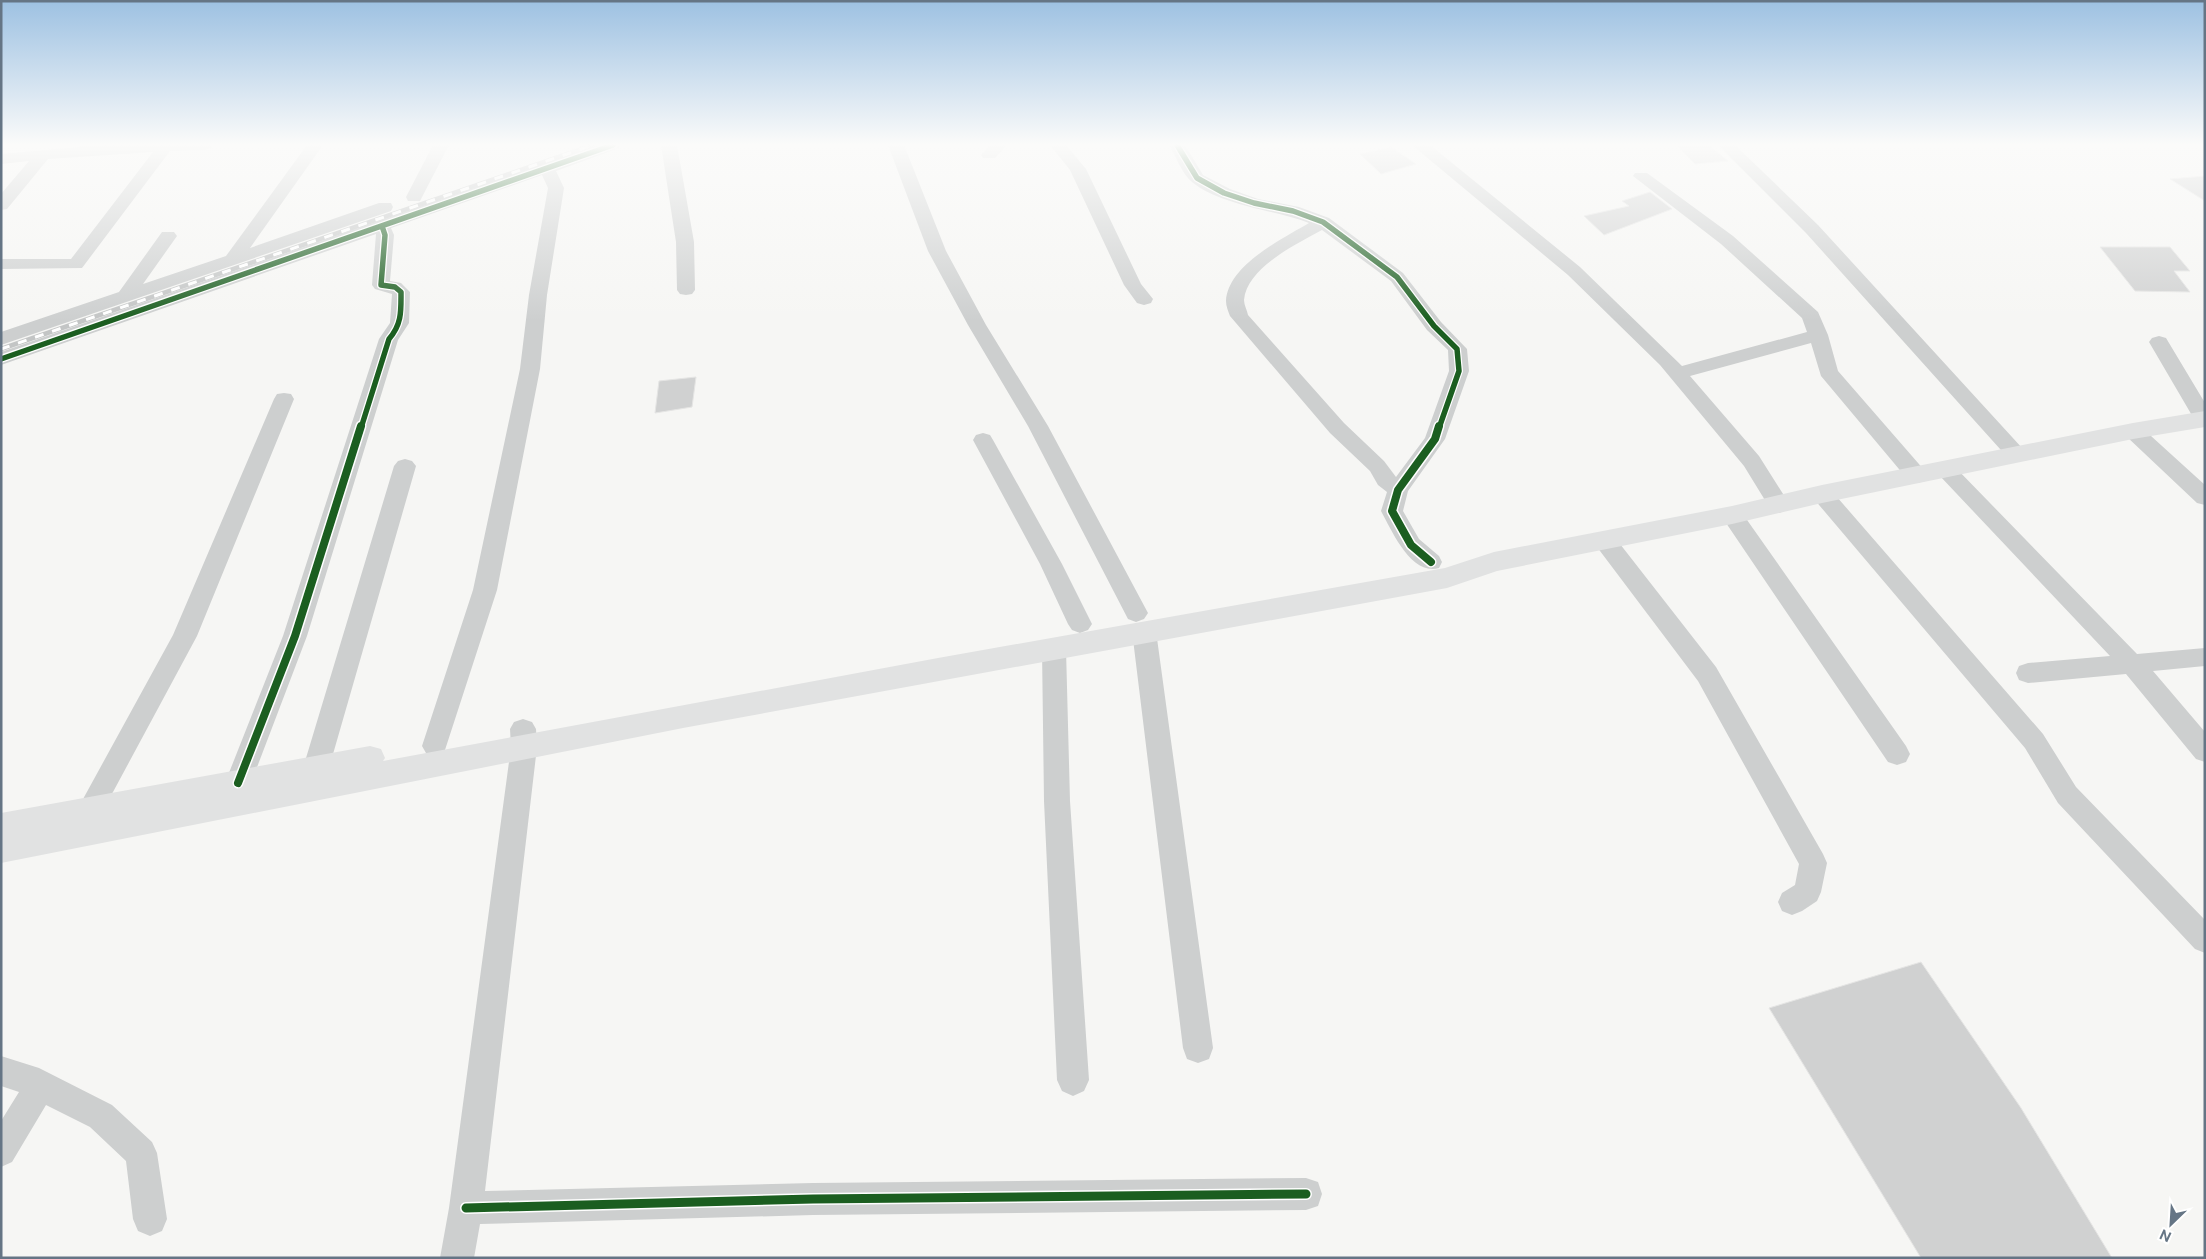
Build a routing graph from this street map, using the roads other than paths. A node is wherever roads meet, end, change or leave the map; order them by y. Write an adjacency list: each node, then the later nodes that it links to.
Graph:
1 (121, 204): 17 (street)
2 (272, 204): 16 (street)
3 (394, 204): 16 (street)
4 (445, 204): 14 (street)
5 (553, 204): 49 (street)
6 (679, 204): 18 (street)
7 (919, 204): 42 (street)
8 (1094, 204): 20 (street)
9 (1258, 204): 13 (street)
10 (1492, 204): 25 (street)
11 (1678, 204): 21 (street)
12 (1786, 204): 30 (street)
13 (1323, 222): 34 (street); 34 (street)
14 (382, 226): 24 (street); 53 (street)
15 (168, 236): 19 (street)
16 (232, 260): 19 (street)
17 (1, 264)
18 (686, 290)
19 (125, 297): 22 (street)
20 (1144, 299)
21 (1819, 335): 25 (street); 33 (street)
22 (1, 339)
23 (2159, 342): 27 (street)
24 (1, 359)
25 (1678, 373): 37 (street)
26 (284, 399): 54 (street)
27 (2205, 419): 28 (main road)
28 (2133, 431): 30 (main road); 36 (street)
29 (983, 440): 43 (street)
30 (2016, 454): 32 (main road)
31 (405, 466): 52 (street)
32 (1946, 470): 33 (main road); 46 (street)
33 (1917, 476): 35 (main road)
34 (1398, 490): 40 (street)
35 (1822, 494): 37 (main road); 58 (street)
36 (2205, 498)
37 (1779, 505): 38 (main road)
38 (1732, 515): 39 (main road); 51 (street)
39 (1605, 541): 41 (main road); 57 (street)
40 (1431, 562): 41 (main road); 42 (main road)
41 (1494, 562): 42 (main road)
42 (1140, 622): 43 (main road); 44 (main road); 59 (street)
43 (1080, 624): 48 (main road)
44 (1054, 649): 48 (main road); 61 (street)
45 (2205, 657): 46 (street)
46 (2132, 664): 47 (street); 50 (street)
47 (2028, 674)
48 (524, 738): 49 (main road); 56 (main road); 65 (street)
49 (435, 746): 52 (main road)
50 (2205, 751)
51 (1898, 754)
52 (316, 768): 53 (main road)
53 (238, 783): 54 (main road)
54 (90, 810): 55 (main road)
55 (1, 827)
56 (1, 849)
57 (1792, 902)
58 (2205, 940)
59 (1198, 1048)
60 (1, 1071): 62 (street)
61 (1073, 1080)
62 (40, 1086): 63 (street); 66 (street)
63 (1, 1151)
64 (1306, 1194): 65 (street)
65 (466, 1208): 67 (street)
66 (150, 1219)
67 (458, 1258)

